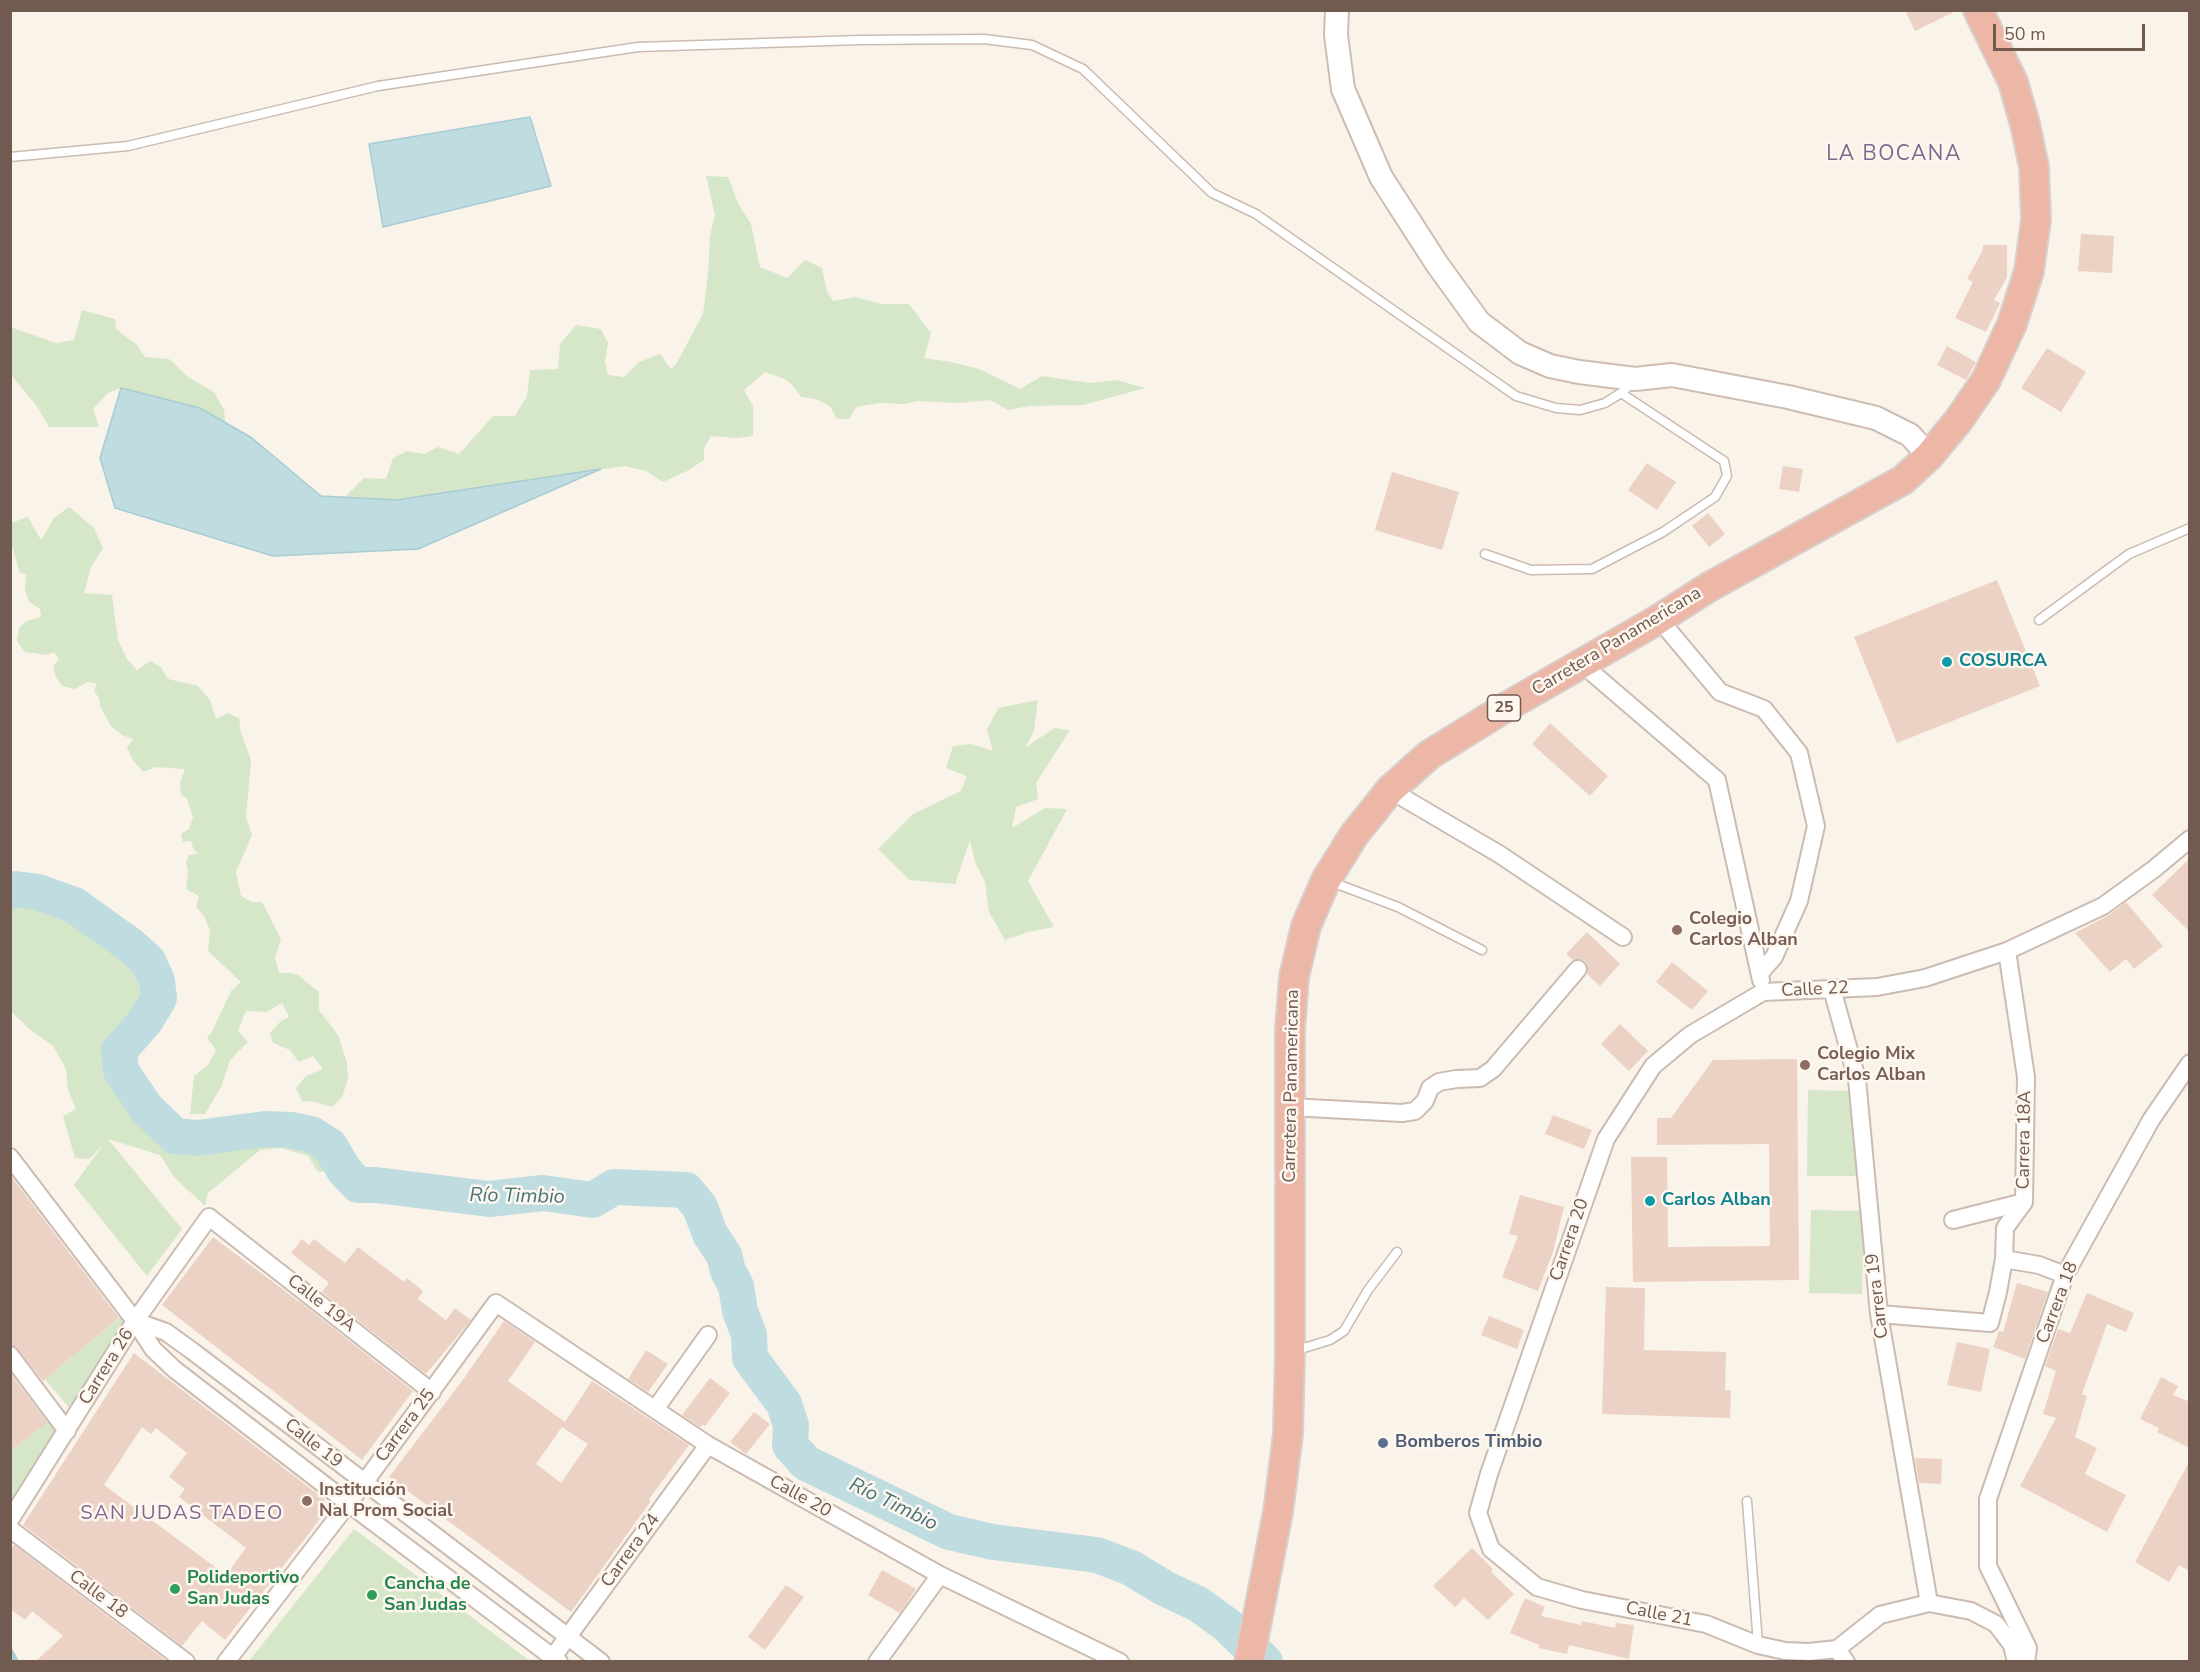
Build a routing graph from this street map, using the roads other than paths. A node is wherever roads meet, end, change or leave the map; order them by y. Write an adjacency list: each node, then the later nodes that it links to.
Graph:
1 (1337, 10): 4 (main road)
2 (1978, 10): 5 (highway, Carretera Panamericana / 25)
3 (10, 157): 4 (lane)
4 (1628, 386): 5 (main road); 7 (lane)
5 (1929, 456): 8 (highway, Carretera Panamericana / 25)
6 (2190, 528): 9 (lane)
7 (1485, 554)
8 (1659, 619): 10 (highway, Carretera Panamericana / 25); 18 (street)
9 (2039, 620)
10 (1582, 664): 11 (highway, Carretera Panamericana / 25); 18 (street, Calle 22)
11 (1390, 790): 13 (highway, Carretera Panamericana / 25); 14 (street)
12 (2190, 839): 16 (street, Calle 22)
13 (1326, 880): 15 (lane); 22 (highway, Carretera Panamericana / 25)
14 (1623, 938)
15 (1482, 950)
16 (2007, 951): 19 (street, Calle 22); 24 (street, Carrera 18A)
17 (1578, 969): 22 (street)
18 (1760, 973): 20 (street, Calle 22)
19 (1832, 989): 20 (street, Calle 22); 31 (street, Carrera 19)
20 (1763, 992): 45 (street, Carrera 20)
21 (2190, 1063): 29 (street, Carrera 18)
22 (1290, 1107): 34 (highway, Carretera Panamericana / 25)
23 (10, 1157): 32 (street, Calle 19)
24 (2024, 1202): 26 (street); 28 (street, Carrera 18A)
25 (209, 1217): 32 (street, Carrera 26); 36 (street, Calle 19A)
26 (1953, 1220)
27 (1397, 1252): 34 (lane)
28 (2004, 1259): 29 (street); 31 (street, Carrera 18A)
29 (2065, 1275): 59 (street, Carrera 18)
30 (496, 1303): 36 (street, Carrera 25); 37 (street, Calle 20)
31 (1878, 1314): 47 (street, Carrera 19)
32 (135, 1321): 38 (street, Carrera 26); 40 (street, Calle 19); 42 (street, Calle 19)
33 (708, 1335): 37 (street)
34 (1290, 1352): 57 (highway, Carretera Panamericana / 25)
35 (10, 1354): 38 (street)
36 (432, 1392): 40 (street, Carrera 25)
37 (656, 1408): 39 (street, Calle 20)
38 (67, 1431): 43 (street, Carrera 26)
39 (708, 1444): 46 (street, Calle 20); 48 (street, Carrera 24)
40 (364, 1483): 42 (street, Carrera 25); 48 (street, Calle 19)
41 (1747, 1501): 49 (lane)
42 (348, 1503): 51 (street, Calle 19); 53 (street, Carrera 25)
43 (10, 1520)
44 (10, 1529): 52 (street, Calle 18)
45 (1491, 1549): 49 (street, Calle 21)
46 (940, 1575): 55 (street); 56 (street, Calle 20)
47 (1929, 1603): 50 (street); 58 (street)
48 (569, 1637): 51 (street, Carrera 24); 54 (street, Calle 19)
49 (1758, 1645): 50 (street, Calle 21)
50 (1841, 1655)
51 (556, 1659)
52 (186, 1662)
53 (226, 1662)
54 (601, 1662)
55 (877, 1662)
56 (1120, 1662)
57 (1249, 1662)
58 (2016, 1662)
59 (2026, 1662)

